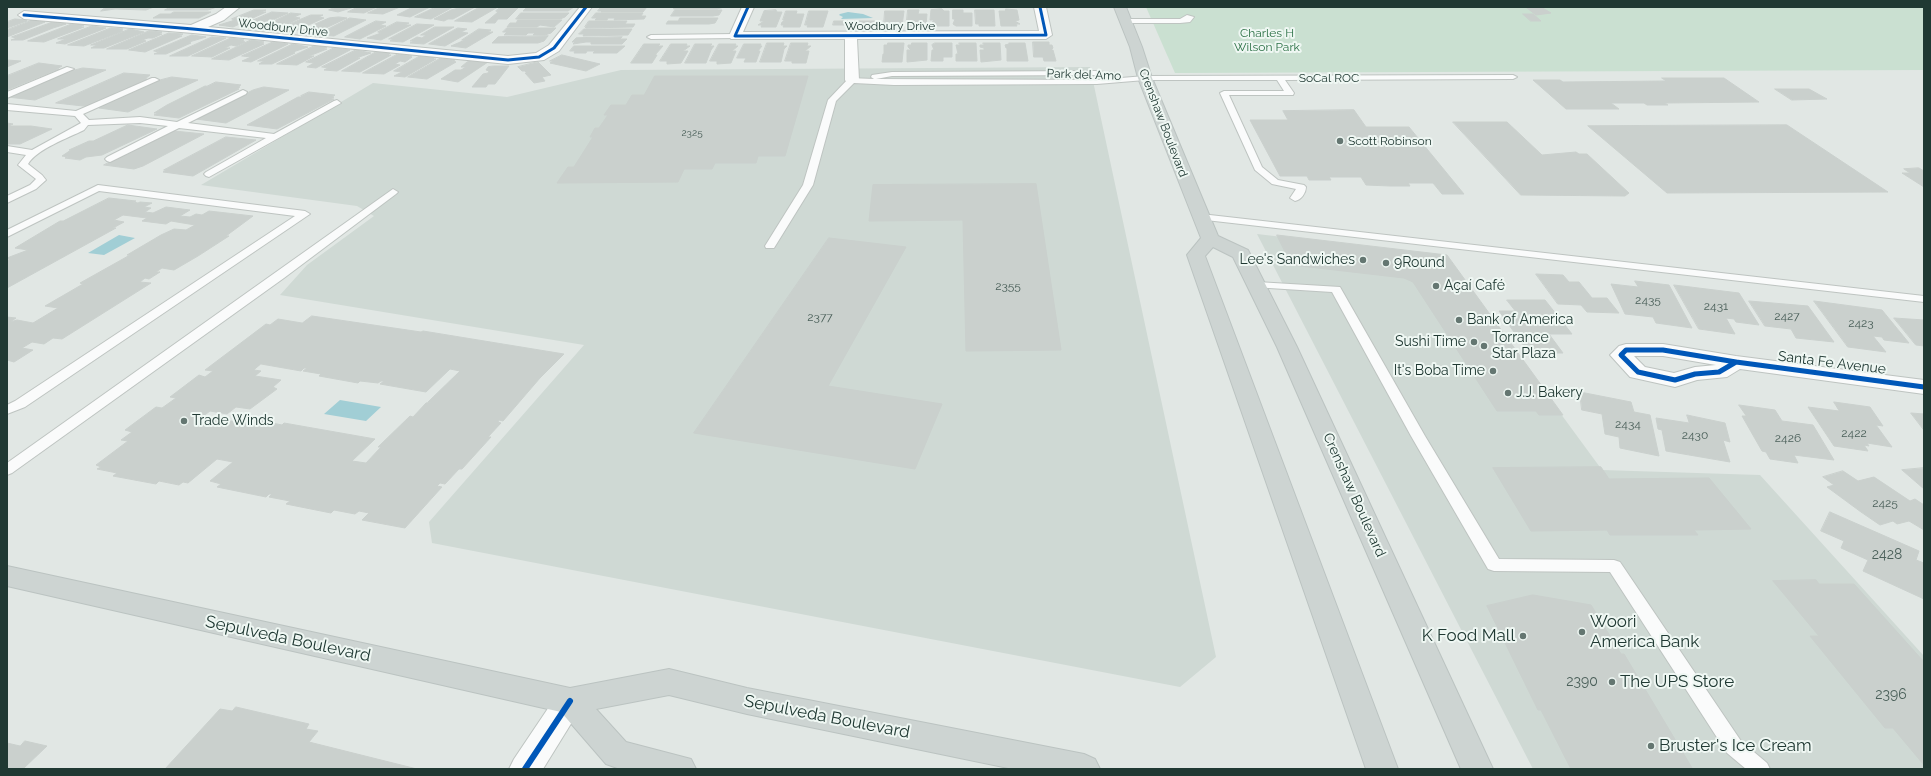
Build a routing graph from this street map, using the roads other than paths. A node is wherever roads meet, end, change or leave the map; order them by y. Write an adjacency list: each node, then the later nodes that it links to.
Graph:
1 (234, 7): 11 (street)
2 (586, 7): 11 (street, Woodbury Drive)
3 (748, 7): 12 (street)
4 (1040, 7): 13 (street, Woodbury Drive)
5 (1120, 7): 10 (main road, Crenshaw Boulevard)
6 (86, 10): 9 (street)
7 (24, 15): 9 (street, Woodbury Drive)
8 (1190, 16): 10 (lane)
9 (67, 18): 11 (street, Woodbury Drive)
10 (1125, 21): 17 (main road, Crenshaw Boulevard)
11 (193, 29)
12 (735, 36): 13 (street, Woodbury Drive); 14 (lane)
13 (851, 36): 20 (street)
14 (651, 37)
15 (70, 69): 22 (lane)
16 (1513, 77): 18 (lane, SoCal ROC)
17 (1144, 78): 18 (lane, SoCal ROC); 20 (lane, Park del Amo); 36 (main road, Crenshaw Boulevard)
18 (1280, 78): 34 (lane)
19 (155, 80): 25 (lane)
20 (852, 80): 39 (lane)
21 (242, 92): 27 (lane)
22 (7, 95)
23 (337, 103): 28 (lane)
24 (7, 107): 25 (lane)
25 (77, 114): 26 (lane)
26 (86, 123): 27 (lane); 30 (lane)
27 (178, 125): 28 (lane); 31 (lane)
28 (276, 137): 32 (lane)
29 (7, 149): 30 (lane)
30 (34, 153): 35 (lane)
31 (110, 158)
32 (209, 174)
33 (393, 192): 45 (lane)
34 (1295, 198)
35 (7, 200)
36 (1201, 217): 38 (main road, Crenshaw Boulevard); 41 (lane)
37 (7, 234): 44 (lane)
38 (1210, 239): 40 (main road, Crenshaw Boulevard); 51 (main road)
39 (770, 246)
40 (1257, 286): 52 (main road, Crenshaw Boulevard); 53 (lane)
41 (1924, 299)
42 (1736, 362): 43 (street, Santa Fe Avenue)
43 (1924, 386)
44 (7, 410)
45 (7, 470)
46 (7, 576): 47 (main road, Sepulveda Boulevard)
47 (570, 702): 48 (street); 49 (main road); 50 (main road, Sepulveda Boulevard)
48 (525, 769)
49 (680, 769)
50 (1084, 769)
51 (1382, 769)
52 (1478, 769)
53 (1760, 769)

